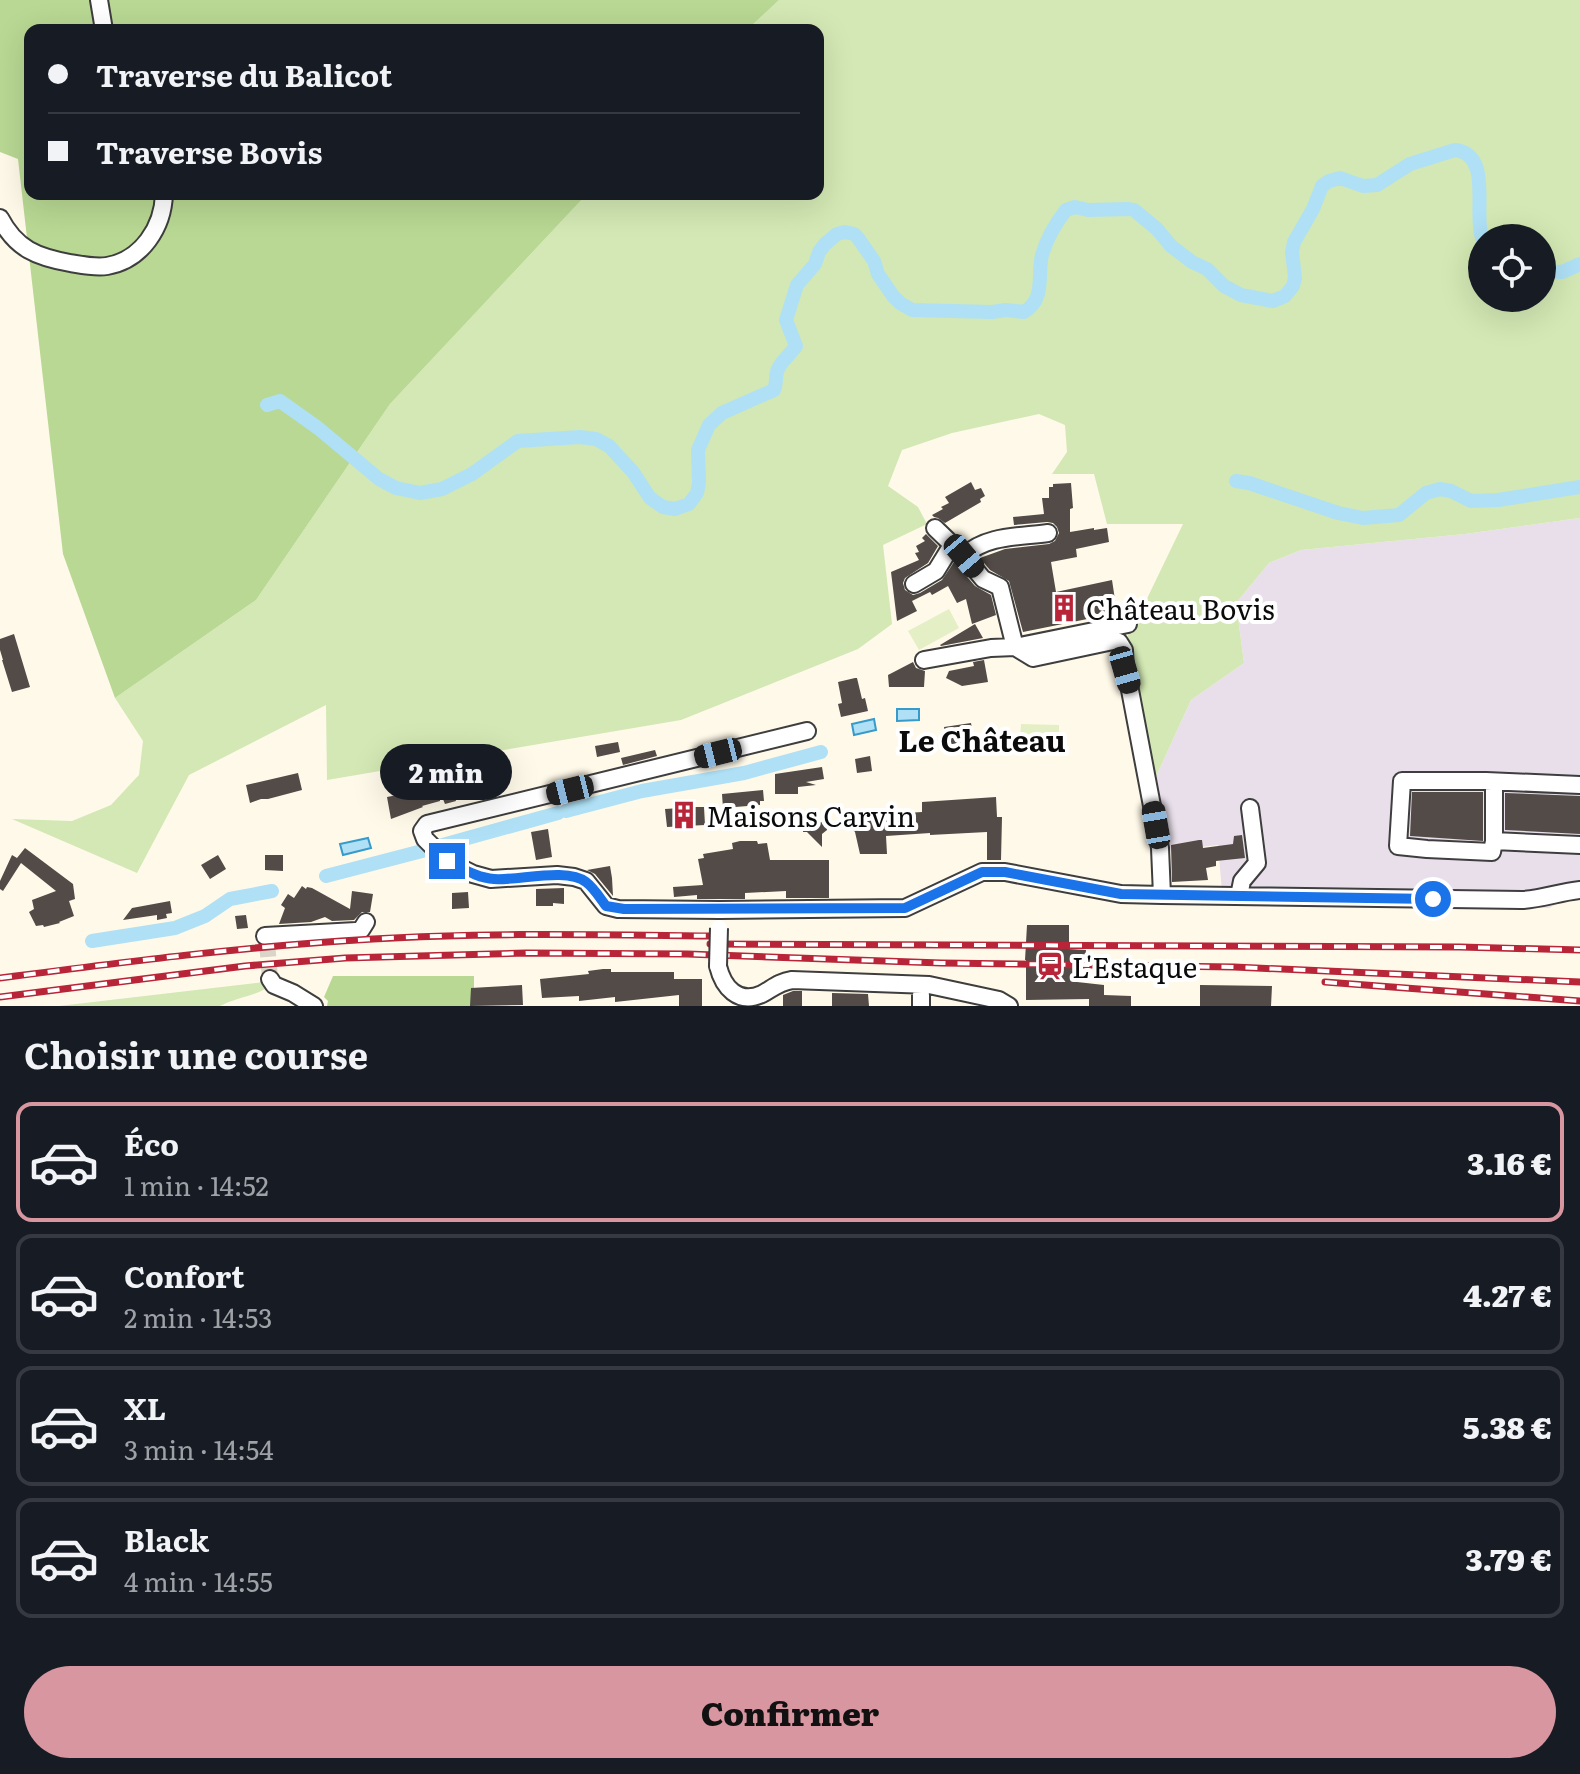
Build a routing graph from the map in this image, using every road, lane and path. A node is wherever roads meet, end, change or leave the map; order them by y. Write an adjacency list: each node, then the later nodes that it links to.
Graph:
1 (99, 0): 2 (street)
2 (103, 24)
3 (164, 200): 4 (street)
4 (0, 218)
5 (935, 528): 7 (street)
6 (1048, 533): 7 (street)
7 (958, 551): 8 (street); 10 (street)
8 (914, 584)
9 (1128, 624): 10 (street)
10 (1015, 647): 11 (street); 19 (street)
11 (924, 660)
12 (807, 731): 21 (street)
13 (1494, 782): 14 (street); 16 (street); 16 (street)
14 (1580, 785)
15 (1250, 808): 20 (street)
16 (1494, 841): 17 (street)
17 (1580, 845)
18 (1580, 890): 20 (street)
19 (1162, 895): 20 (street); 21 (street)
20 (1239, 896)
21 (720, 910): 26 (street, bridge)
22 (366, 922): 23 (street)
23 (264, 934)
24 (270, 979): 25 (street)
25 (314, 1006)
26 (1009, 1006)

